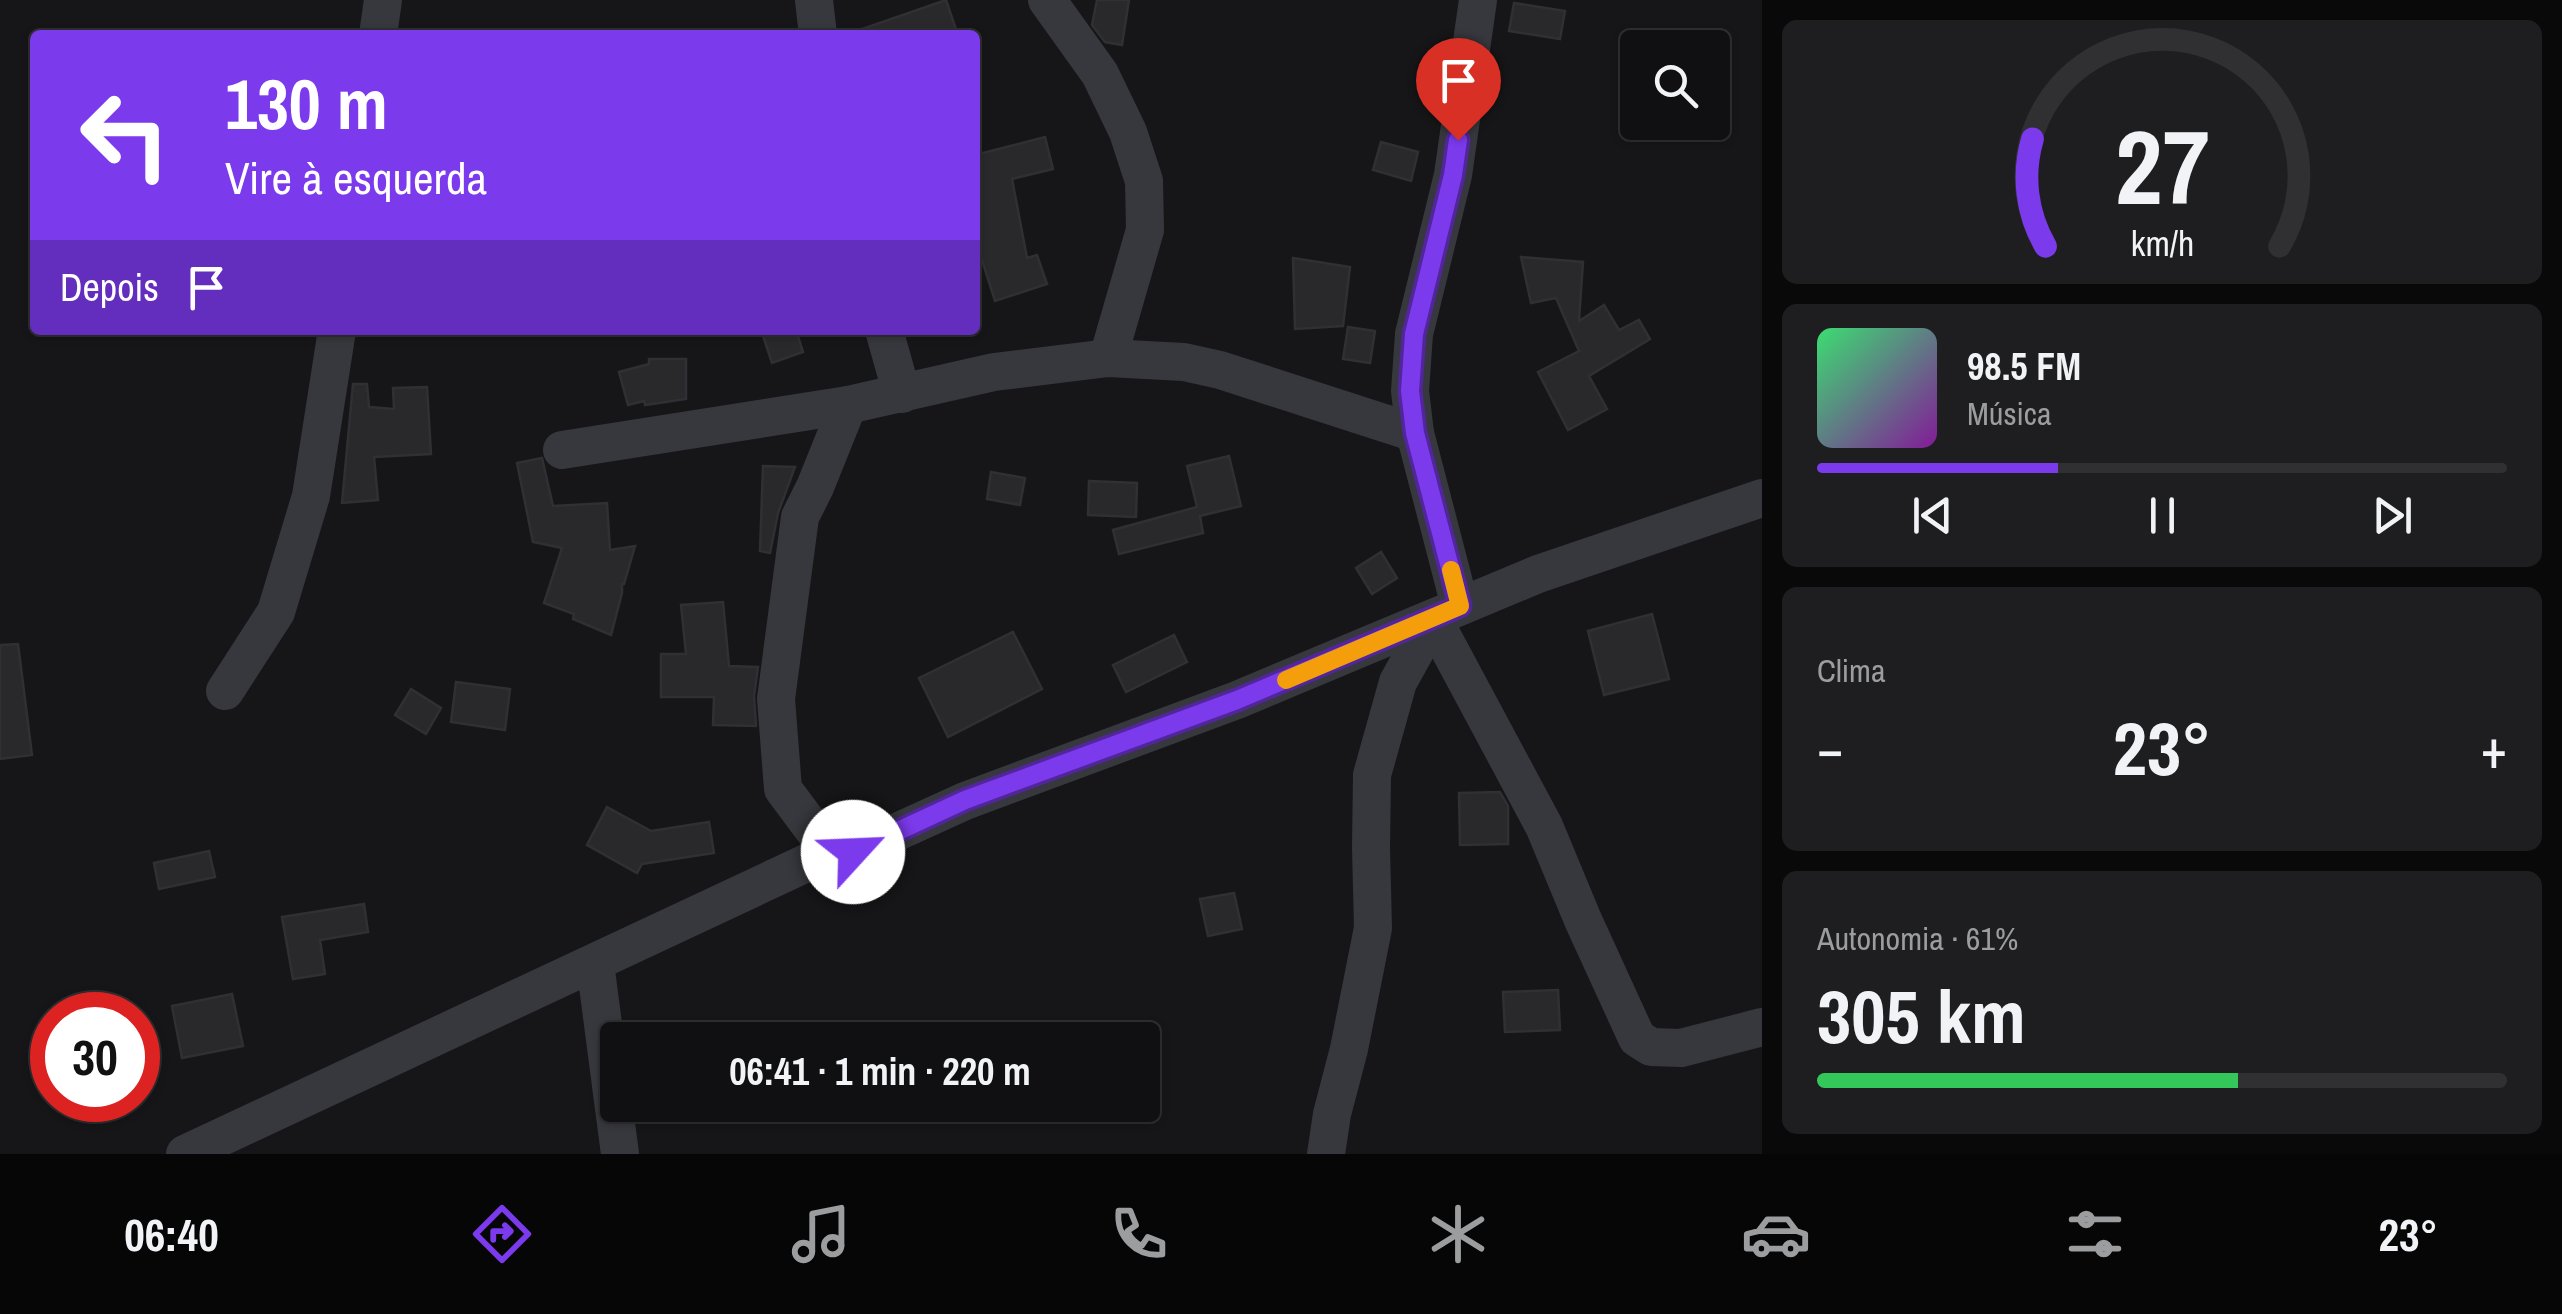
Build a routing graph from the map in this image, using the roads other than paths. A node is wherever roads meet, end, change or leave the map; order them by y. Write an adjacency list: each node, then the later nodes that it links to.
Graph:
1 (382, 0): 5 (street)
2 (814, 0): 6 (street)
3 (1047, 0): 9 (street)
4 (1478, 0): 12 (street)
5 (379, 30)
6 (817, 30)
7 (336, 335): 16 (street)
8 (885, 335): 10 (street)
9 (1108, 358): 10 (street); 12 (street)
10 (902, 394): 11 (street)
11 (848, 405): 13 (street); 17 (street)
12 (1415, 433): 15 (street)
13 (562, 450)
14 (1762, 498): 15 (street)
15 (1447, 613): 17 (street); 19 (street); 22 (street)
16 (225, 691)
17 (830, 852): 18 (street)
18 (595, 963): 20 (street); 21 (street)
19 (1762, 1027)
20 (185, 1154)
21 (620, 1154)
22 (1326, 1154)

